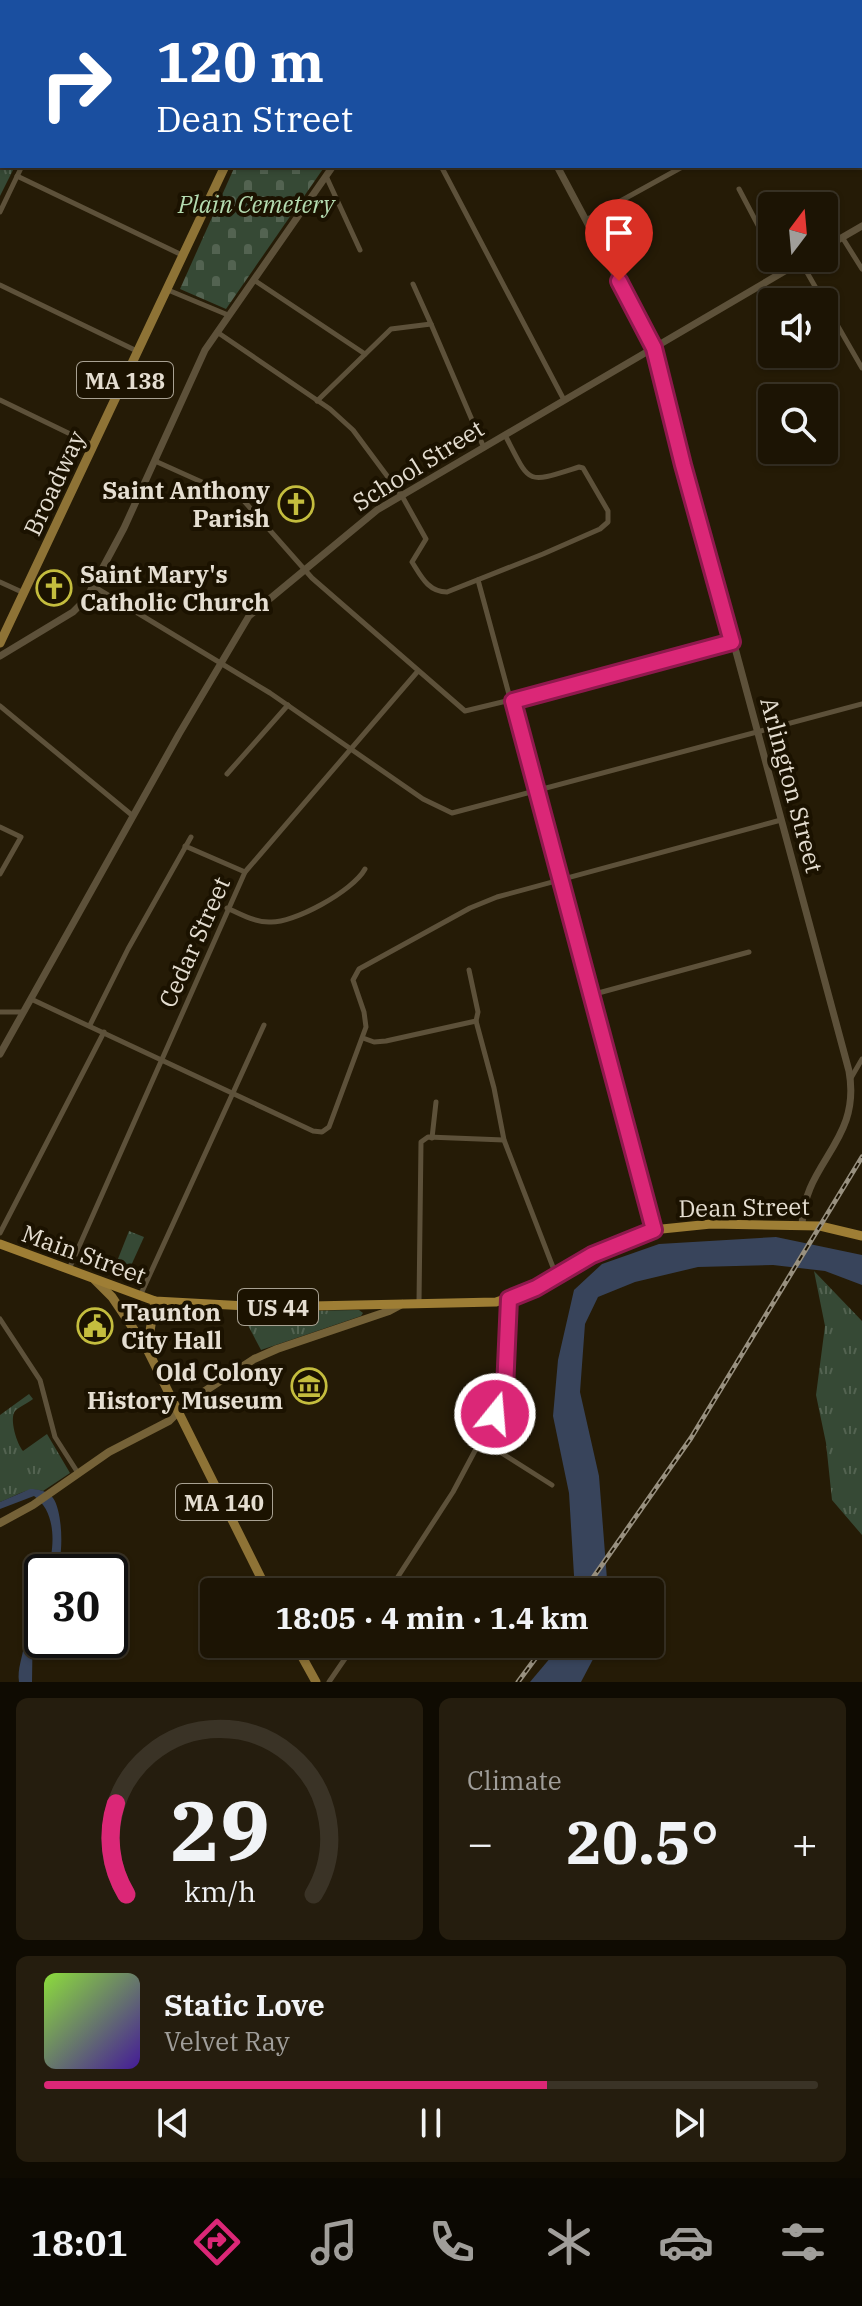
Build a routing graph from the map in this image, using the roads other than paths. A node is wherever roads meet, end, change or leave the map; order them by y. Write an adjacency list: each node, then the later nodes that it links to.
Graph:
1 (21, 168): 7 (street)
2 (224, 168): 17 (main road, Broadway / MA 138)
3 (332, 168): 8 (street)
4 (442, 168): 33 (street)
5 (558, 168): 11 (street, Arlington Street)
6 (680, 168): 11 (street)
7 (17, 176): 10 (street); 17 (street)
8 (326, 176): 16 (street); 21 (street)
9 (739, 189): 12 (street)
10 (0, 212)
11 (586, 220): 28 (street, Arlington Street)
12 (758, 225)
13 (862, 226): 14 (street)
14 (842, 237): 15 (street); 18 (street)
15 (838, 239)
16 (360, 250)
17 (184, 256): 24 (main road, Broadway / MA 138)
18 (862, 269)
19 (783, 272): 28 (street, School Street)
20 (810, 272): 31 (street)
21 (254, 280): 25 (street); 30 (street)
22 (413, 284): 26 (street)
23 (0, 285): 29 (street)
24 (168, 290): 25 (street); 29 (main road, Broadway / MA 138)
25 (228, 315): 27 (street)
26 (431, 324): 30 (street); 37 (street)
27 (216, 332): 34 (street); 38 (street)
28 (654, 348): 33 (street, School Street); 45 (street, Arlington Street)
29 (139, 352): 36 (main road, Broadway / MA 138)
30 (365, 354): 34 (street)
31 (862, 368)
32 (0, 400): 36 (street)
33 (564, 400): 35 (street, School Street)
34 (317, 401): 39 (street)
35 (505, 435): 37 (street, School Street); 41 (street)
36 (94, 446): 44 (main road, Broadway / MA 138)
37 (484, 448): 39 (street, School Street)
38 (154, 461): 40 (street); 43 (street)
39 (402, 496): 40 (street, School Street); 41 (street)
40 (304, 570): 48 (street, School Street); 49 (street)
41 (478, 580): 50 (street)
42 (0, 582): 44 (street)
43 (93, 586): 47 (street); 48 (street)
44 (24, 593): 46 (main road, Broadway / MA 138)
45 (732, 642): 50 (street); 54 (street, Arlington Street)
46 (0, 643)
47 (0, 656)
48 (219, 664): 52 (street); 58 (street, School Street)
49 (418, 671): 50 (street); 55 (street, Cedar Street)
50 (513, 701): 57 (street)
51 (862, 704): 54 (street)
52 (288, 705): 55 (street); 56 (street)
53 (0, 706): 58 (street)
54 (756, 731): 57 (street); 59 (street, Arlington Street)
55 (351, 749): 57 (street); 64 (street, Cedar Street)
56 (227, 774)
57 (535, 791): 66 (street)
58 (133, 816): 71 (street, School Street)
59 (781, 820): 66 (street); 82 (street, Arlington Street)
60 (0, 827): 65 (street)
61 (191, 837): 62 (street)
62 (185, 846): 64 (street); 75 (street)
63 (365, 869): 67 (street)
64 (245, 872): 67 (street, Cedar Street)
65 (0, 874)
66 (559, 880): 70 (street); 78 (street)
67 (227, 908): 80 (street, Cedar Street)
68 (749, 952): 70 (street)
69 (469, 970): 74 (street)
70 (591, 995): 88 (street)
71 (31, 999): 73 (street, School Street); 75 (street)
72 (0, 1012): 73 (street)
73 (24, 1012): 79 (street, School Street)
74 (476, 1021): 78 (street); 86 (street)
75 (90, 1025): 77 (street)
76 (264, 1025): 83 (street)
77 (104, 1032): 80 (street); 89 (street)
78 (363, 1038): 83 (street)
79 (0, 1054)
80 (162, 1059): 83 (street); 92 (street, Cedar Street)
81 (862, 1059): 82 (street)
82 (850, 1079): 87 (street, Arlington Street)
83 (232, 1093): 95 (street)
84 (436, 1102): 85 (street)
85 (432, 1138): 86 (street); 99 (street)
86 (504, 1140): 93 (street)
87 (802, 1226): 88 (highway, Dean Street / US 44); 90 (highway, Dean Street / US 44)
88 (654, 1230): 93 (highway, Dean Street / US 44)
89 (0, 1233)
90 (862, 1236)
91 (0, 1244): 92 (highway, Main Street / US 44)
92 (69, 1270): 94 (highway, Main Street / US 44)
93 (556, 1276): 96 (highway, Dean Street / US 44)
94 (95, 1280): 95 (highway, Main Street / US 44); 102 (main road, MA 140)
95 (140, 1297): 97 (highway, Main Street / US 44)
96 (509, 1299): 99 (highway, Dean Street / US 44); 105 (street)
97 (155, 1301): 98 (highway, US 44); 101 (main road)
98 (402, 1304): 99 (highway, Dean Street / US 44); 104 (main road)
99 (419, 1304)
100 (0, 1319): 106 (street)
101 (151, 1323): 102 (main road); 103 (main road)
102 (130, 1324): 103 (main road, MA 140)
103 (147, 1349): 104 (main road, MA 140)
104 (179, 1412): 106 (main road); 109 (main road, MA 140)
105 (481, 1440): 107 (street); 110 (street)
106 (79, 1474): 108 (main road)
107 (552, 1485)
108 (0, 1523)
109 (261, 1578)
110 (397, 1578)
111 (303, 1658): 113 (main road)
112 (345, 1658): 114 (street)
113 (316, 1682)
114 (329, 1682)

